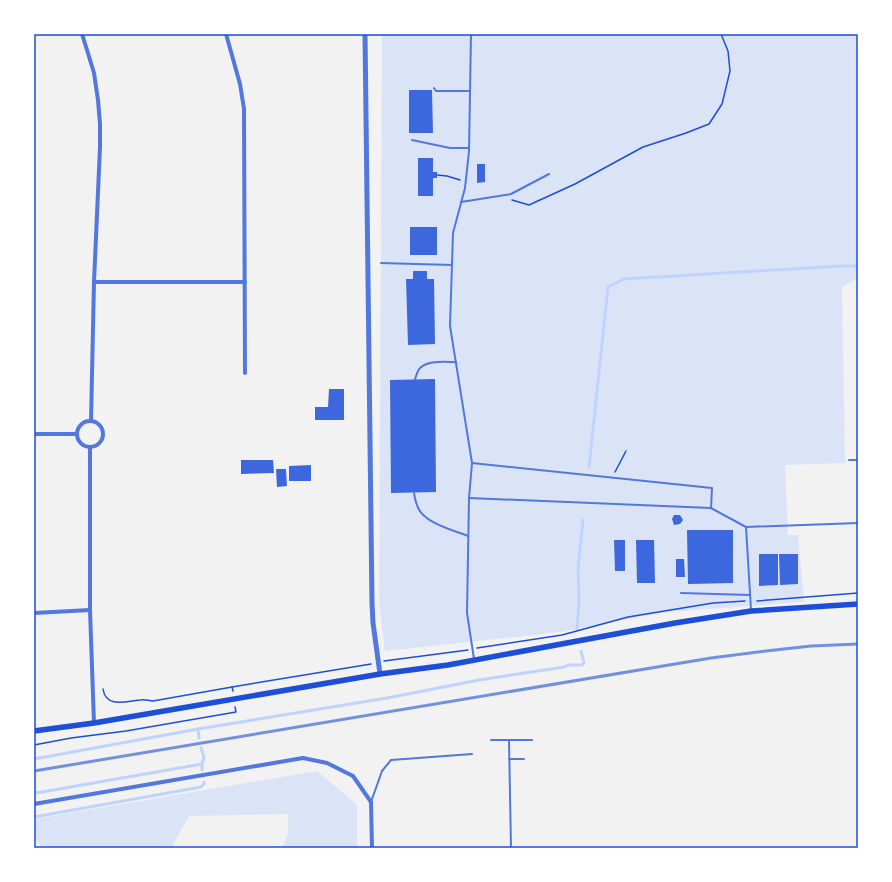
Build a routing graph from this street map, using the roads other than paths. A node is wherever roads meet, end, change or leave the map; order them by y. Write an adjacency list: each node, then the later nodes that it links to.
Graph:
1 (82, 34): 13 (street)
2 (226, 34): 14 (street)
3 (365, 34): 38 (street)
4 (471, 34): 6 (lane)
5 (434, 88): 6 (lane)
6 (470, 91): 8 (lane)
7 (412, 140): 8 (lane)
8 (468, 148): 10 (lane)
9 (549, 174): 10 (lane)
10 (461, 202): 12 (lane)
11 (381, 263): 12 (lane)
12 (452, 265): 15 (lane)
13 (94, 282): 14 (street); 18 (street)
14 (245, 282): 16 (street)
15 (456, 362): 17 (lane); 24 (lane)
16 (245, 373)
17 (415, 380)
18 (91, 421): 20 (street); 21 (street)
19 (34, 434): 20 (street)
20 (77, 434): 21 (street)
21 (90, 447): 34 (street)
22 (849, 460): 23 (lane)
23 (858, 460)
24 (472, 463): 26 (lane); 27 (lane)
25 (414, 492): 30 (lane)
26 (469, 498): 27 (lane); 30 (lane)
27 (711, 508): 29 (lane)
28 (858, 523): 29 (lane)
29 (746, 527): 32 (lane)
30 (468, 536): 37 (lane)
31 (681, 593): 32 (lane)
32 (750, 595): 35 (lane)
33 (858, 604): 35 (main road)
34 (90, 610): 36 (street); 39 (street)
35 (751, 612): 37 (main road)
36 (34, 613)
37 (474, 660): 38 (main road)
38 (380, 674): 39 (main road)
39 (94, 723): 40 (main road)
40 (34, 731)
41 (491, 740): 42 (lane)
42 (509, 740): 43 (lane); 45 (lane)
43 (532, 740)
44 (472, 754): 47 (lane)
45 (509, 759): 46 (lane); 50 (lane)
46 (524, 759)
47 (371, 802): 48 (street); 49 (street)
48 (34, 804)
49 (372, 848)
50 (511, 848)

